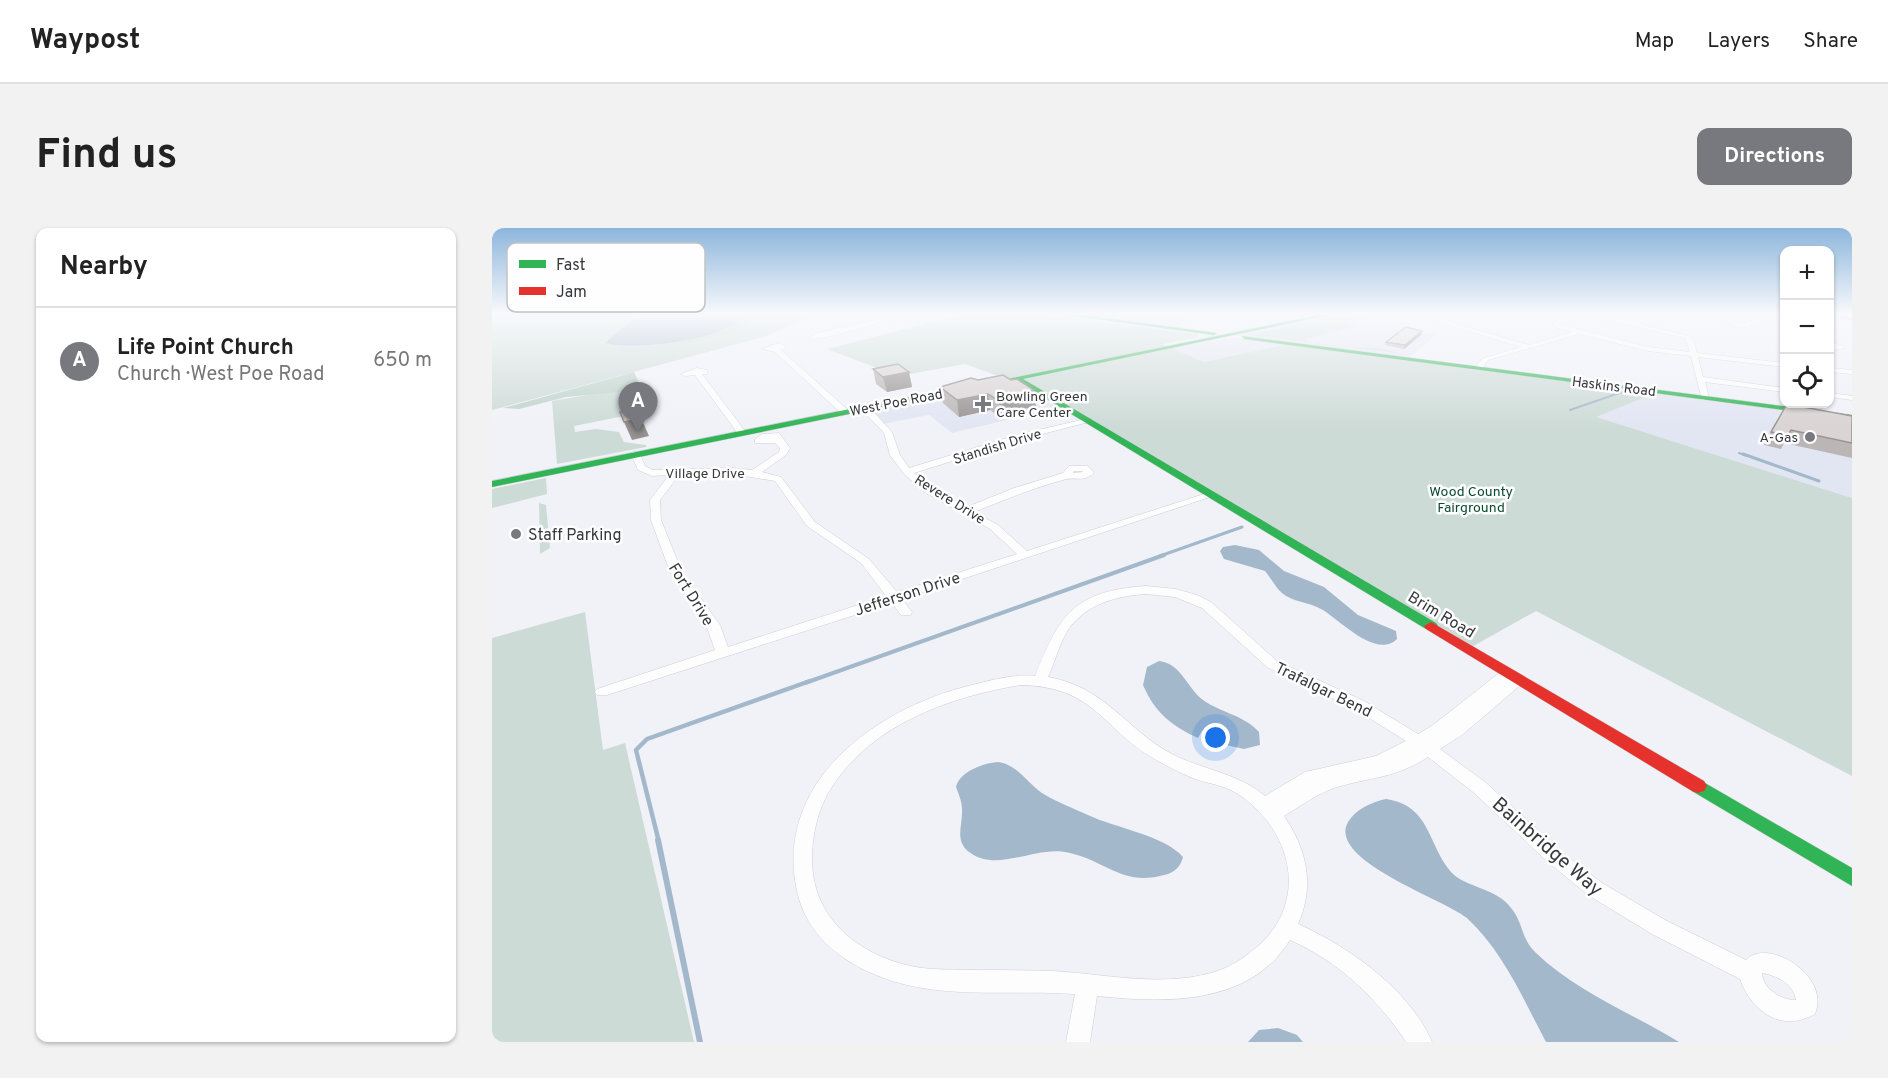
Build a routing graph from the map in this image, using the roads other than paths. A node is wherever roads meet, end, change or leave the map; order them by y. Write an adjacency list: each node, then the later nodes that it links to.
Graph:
1 (778, 351): 22 (street)
2 (1149, 351): 13 (main road)
3 (1351, 351): 9 (main road, Haskins Road)
4 (1515, 351): 9 (street)
5 (1668, 351): 7 (street)
6 (1693, 351): 7 (street)
7 (1694, 354): 8 (street); 14 (street)
8 (1780, 364)
9 (1481, 368): 19 (main road, Haskins Road)
10 (1834, 370): 11 (street)
11 (1852, 372)
12 (698, 374): 25 (street)
13 (1016, 378): 15 (main road); 24 (main road, Brim Road)
14 (1700, 379): 17 (street); 19 (street)
15 (995, 382)
16 (974, 386): 21 (main road, West Poe Road)
17 (1780, 389)
18 (1834, 396): 20 (street)
19 (1705, 398): 23 (main road, Haskins Road)
20 (1852, 398)
21 (865, 408): 22 (main road, West Poe Road); 28 (street, Revere Drive)
22 (845, 412): 25 (main road, West Poe Road)
23 (1852, 417)
24 (1086, 420): 28 (street, Standish Drive); 33 (main road, Brim Road)
25 (742, 433): 27 (main road, West Poe Road)
26 (777, 440): 30 (street)
27 (636, 454): 29 (street, Village Drive); 32 (main road, West Poe Road)
28 (907, 472): 34 (street, Revere Drive)
29 (676, 473): 30 (street, Village Drive); 38 (street, Fort Drive)
30 (754, 473): 36 (street, Village Drive)
31 (1068, 475): 34 (street)
32 (492, 484)
33 (1211, 495): 35 (street, Jefferson Drive); 39 (main road, Brim Road)
34 (967, 511): 35 (street, Revere Drive)
35 (1025, 555): 36 (street, Jefferson Drive)
36 (895, 597): 37 (street, Village Drive); 38 (street, Jefferson Drive)
37 (906, 612)
38 (723, 652): 41 (street, Jefferson Drive)
39 (1514, 676): 42 (street); 44 (main road, Brim Road)
40 (1040, 680): 42 (street, Trafalgar Bend); 43 (street); 47 (street)
41 (602, 692)
42 (1424, 746): 43 (street); 46 (street, Bainbridge Way)
43 (1267, 809): 45 (street)
44 (1852, 878)
45 (1286, 928): 47 (street); 49 (street)
46 (1749, 972)
47 (1088, 984): 48 (street)
48 (1078, 1042)
49 (1420, 1042)

